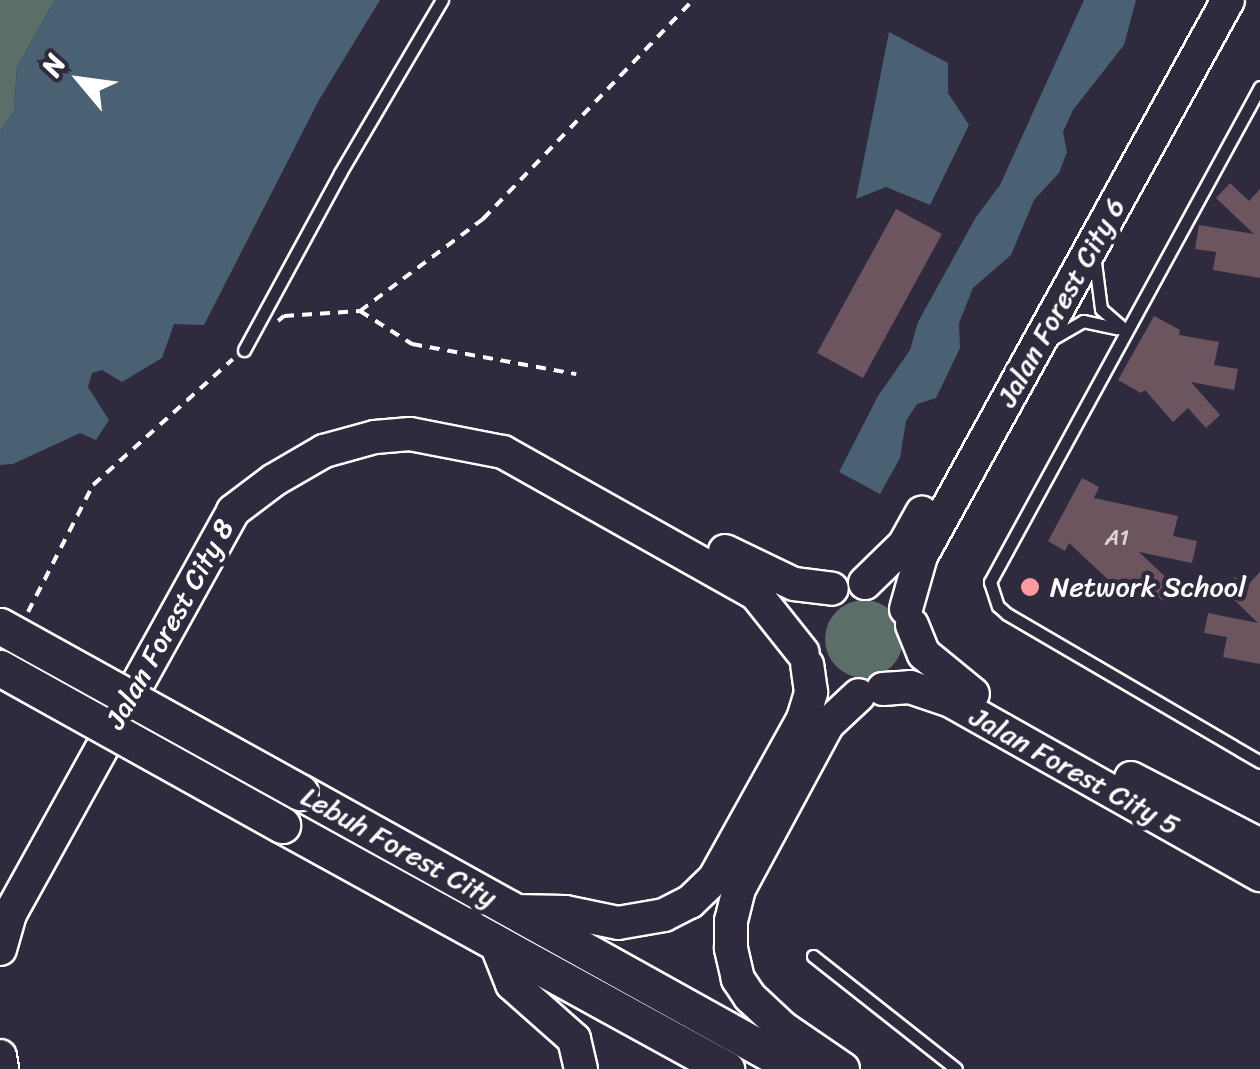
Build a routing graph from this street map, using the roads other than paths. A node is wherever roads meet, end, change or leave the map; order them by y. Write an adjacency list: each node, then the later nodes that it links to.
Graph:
1 (442, 0): 8 (lane)
2 (1205, 0): 9 (street, Jalan Forest City 6)
3 (1228, 0): 5 (street, Jalan Forest City 6)
4 (1260, 87): 6 (lane)
5 (1098, 236): 6 (lane); 7 (street, Jalan Forest City 6)
6 (1126, 330): 7 (lane); 16 (lane)
7 (1036, 348): 11 (street, Jalan Forest City 6)
8 (244, 350)
9 (865, 583): 10 (street); 11 (street)
10 (832, 589): 13 (street); 19 (street, Jalan Forest City 8)
11 (909, 617): 15 (street); 17 (street, Jalan Forest City 5)
12 (13, 621): 20 (main road, Lebuh Forest City, bridge)
13 (805, 659): 15 (street); 20 (street); 21 (street, Jalan Forest City 8)
14 (0, 668): 20 (main road, Lebuh Forest City, bridge)
15 (871, 692): 18 (street, Jalan Forest City 5); 28 (street)
16 (1260, 762)
17 (1260, 845)
18 (1260, 875)
19 (0, 886)
20 (504, 926): 25 (street); 26 (main road, Lebuh Forest City); 27 (main road, Lebuh Forest City)
21 (0, 949)
22 (813, 956): 29 (lane)
23 (0, 1056): 24 (street)
24 (2, 1069)
25 (580, 1069)
26 (726, 1069)
27 (798, 1069)
28 (843, 1069)
29 (956, 1069)

